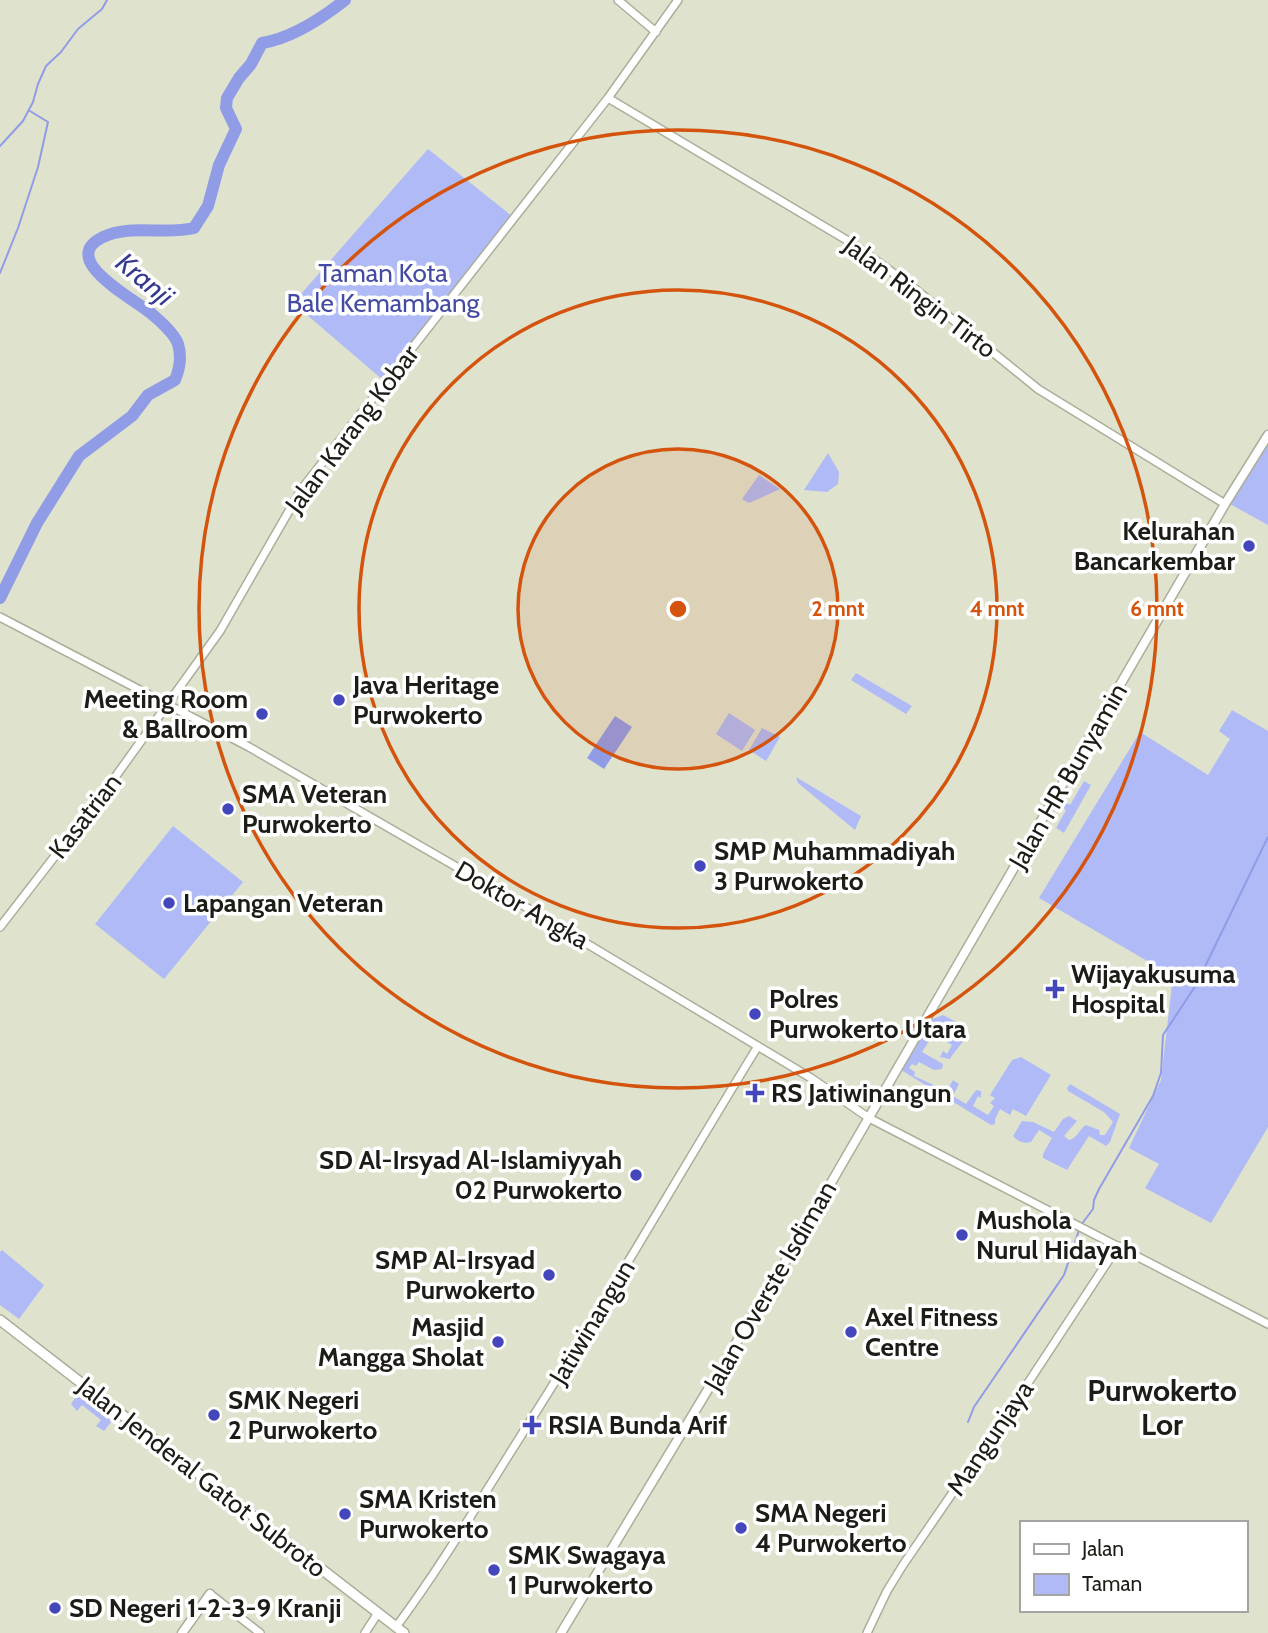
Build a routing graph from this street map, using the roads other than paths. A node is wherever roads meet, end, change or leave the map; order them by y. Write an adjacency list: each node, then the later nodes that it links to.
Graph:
1 (618, 0): 3 (street)
2 (678, 0): 3 (street, Jalan Karang Kobar)
3 (656, 32): 4 (street, Jalan Karang Kobar)
4 (608, 98): 6 (street, Jalan Ringin Tirto); 8 (street, Jalan Karang Kobar)
5 (1268, 435): 6 (main road, Jalan HR Bunyamin)
6 (1225, 504): 11 (main road, Jalan HR Bunyamin)
7 (0, 617): 8 (street, Doktor Angka)
8 (168, 705): 9 (street, Kasatrian); 10 (street, Doktor Angka)
9 (0, 927)
10 (758, 1046): 11 (street, Doktor Angka); 17 (street, Jatiwinangun)
11 (869, 1118): 12 (street, Doktor Angka); 21 (main road, Jalan Overste Isdiman)
12 (1118, 1246): 14 (street, Doktor Angka); 22 (street, Mangunjaya)
13 (0, 1320): 16 (main road, Jalan Jenderal Gatot Subroto)
14 (1268, 1324)
15 (210, 1594): 18 (main road); 19 (street)
16 (378, 1613): 17 (main road, Jalan Jenderal Gatot Subroto); 20 (street)
17 (400, 1630)
18 (182, 1633)
19 (260, 1633)
20 (365, 1633)
21 (561, 1633)
22 (867, 1633)

